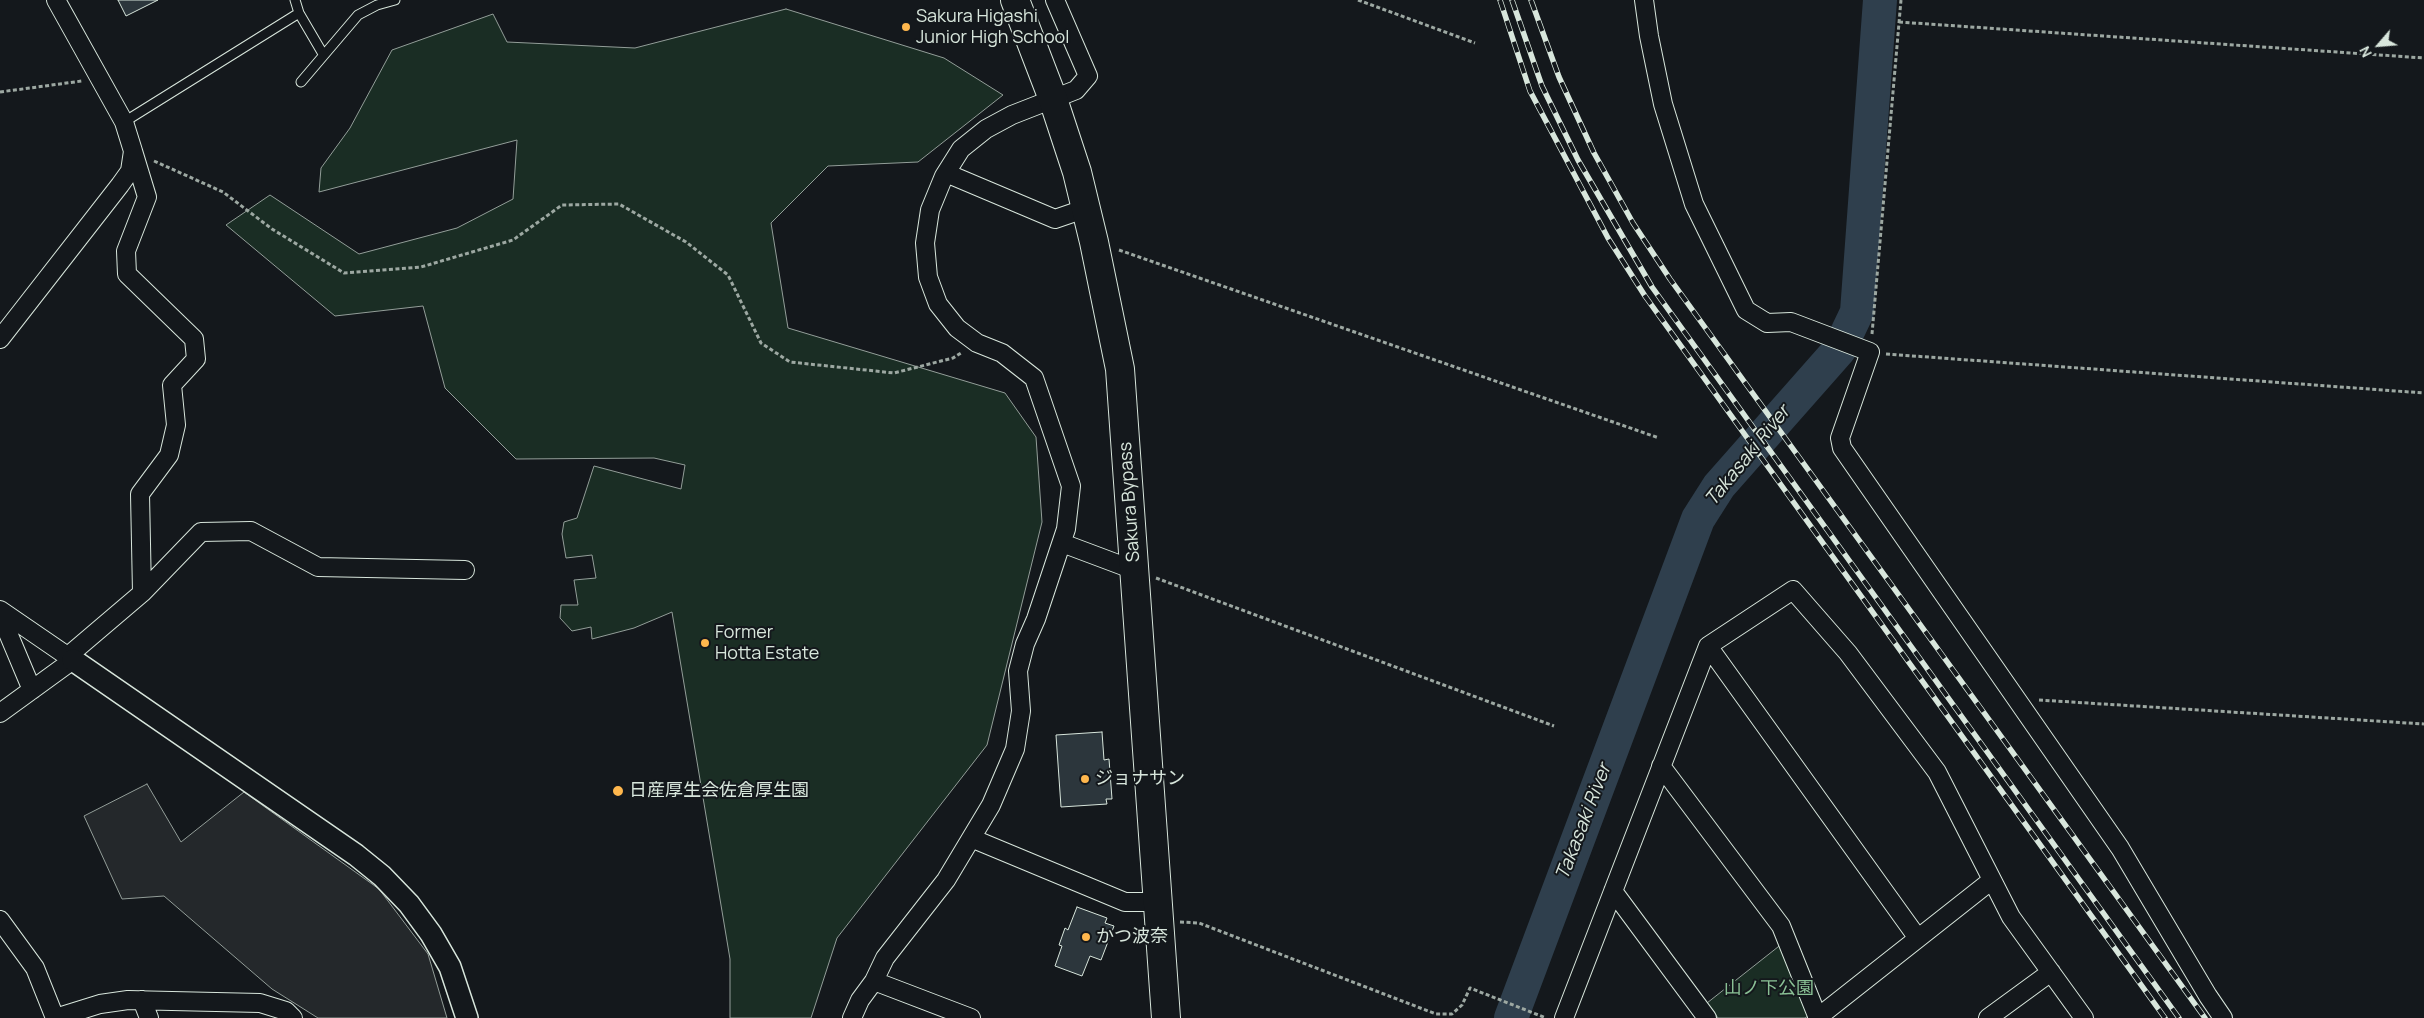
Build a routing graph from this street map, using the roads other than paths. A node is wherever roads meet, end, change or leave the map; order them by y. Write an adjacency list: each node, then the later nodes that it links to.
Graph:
1 (56, 0): 11 (street)
2 (295, 0): 7 (lane)
3 (395, 0): 8 (lane)
4 (1015, 0): 10 (highway, Sakura Bypass)
5 (1055, 0): 10 (street)
6 (1644, 0): 48 (street)
7 (299, 13): 8 (lane); 11 (lane)
8 (323, 54): 9 (lane)
9 (301, 82)
10 (1053, 99): 13 (street); 14 (highway, Sakura Bypass)
11 (124, 122): 12 (street)
12 (133, 152): 15 (street); 19 (street)
13 (946, 172): 14 (street); 16 (street)
14 (1087, 208): 18 (highway, Sakura Bypass)
15 (0, 339)
16 (1062, 543): 18 (street); 26 (street)
17 (465, 570): 19 (street)
18 (1134, 570): 29 (highway, Sakura Bypass)
19 (142, 594): 22 (street)
20 (0, 612): 22 (street); 23 (street)
21 (1708, 646): 25 (street); 27 (street); 31 (street)
22 (70, 658): 23 (street); 41 (street)
23 (32, 690): 24 (street)
24 (0, 714)
25 (1661, 766): 28 (street); 45 (street)
26 (971, 838): 29 (street); 33 (street)
27 (1992, 880): 31 (street); 32 (street)
28 (1613, 890): 36 (street); 44 (street)
29 (1160, 911): 43 (highway, Sakura Bypass)
30 (0, 920): 38 (street)
31 (1917, 937): 45 (street)
32 (2051, 972): 46 (street); 47 (street)
33 (874, 982): 37 (street); 42 (street)
34 (142, 1000): 35 (street); 38 (street); 39 (street)
35 (245, 1010): 40 (street)
36 (1569, 1015)
37 (960, 1016)
38 (62, 1017)
39 (149, 1018)
40 (293, 1018)
41 (467, 1018)
42 (852, 1018)
43 (1166, 1018)
44 (1707, 1018)
45 (1817, 1018)
46 (1988, 1018)
47 (2084, 1018)
48 (2223, 1018)

